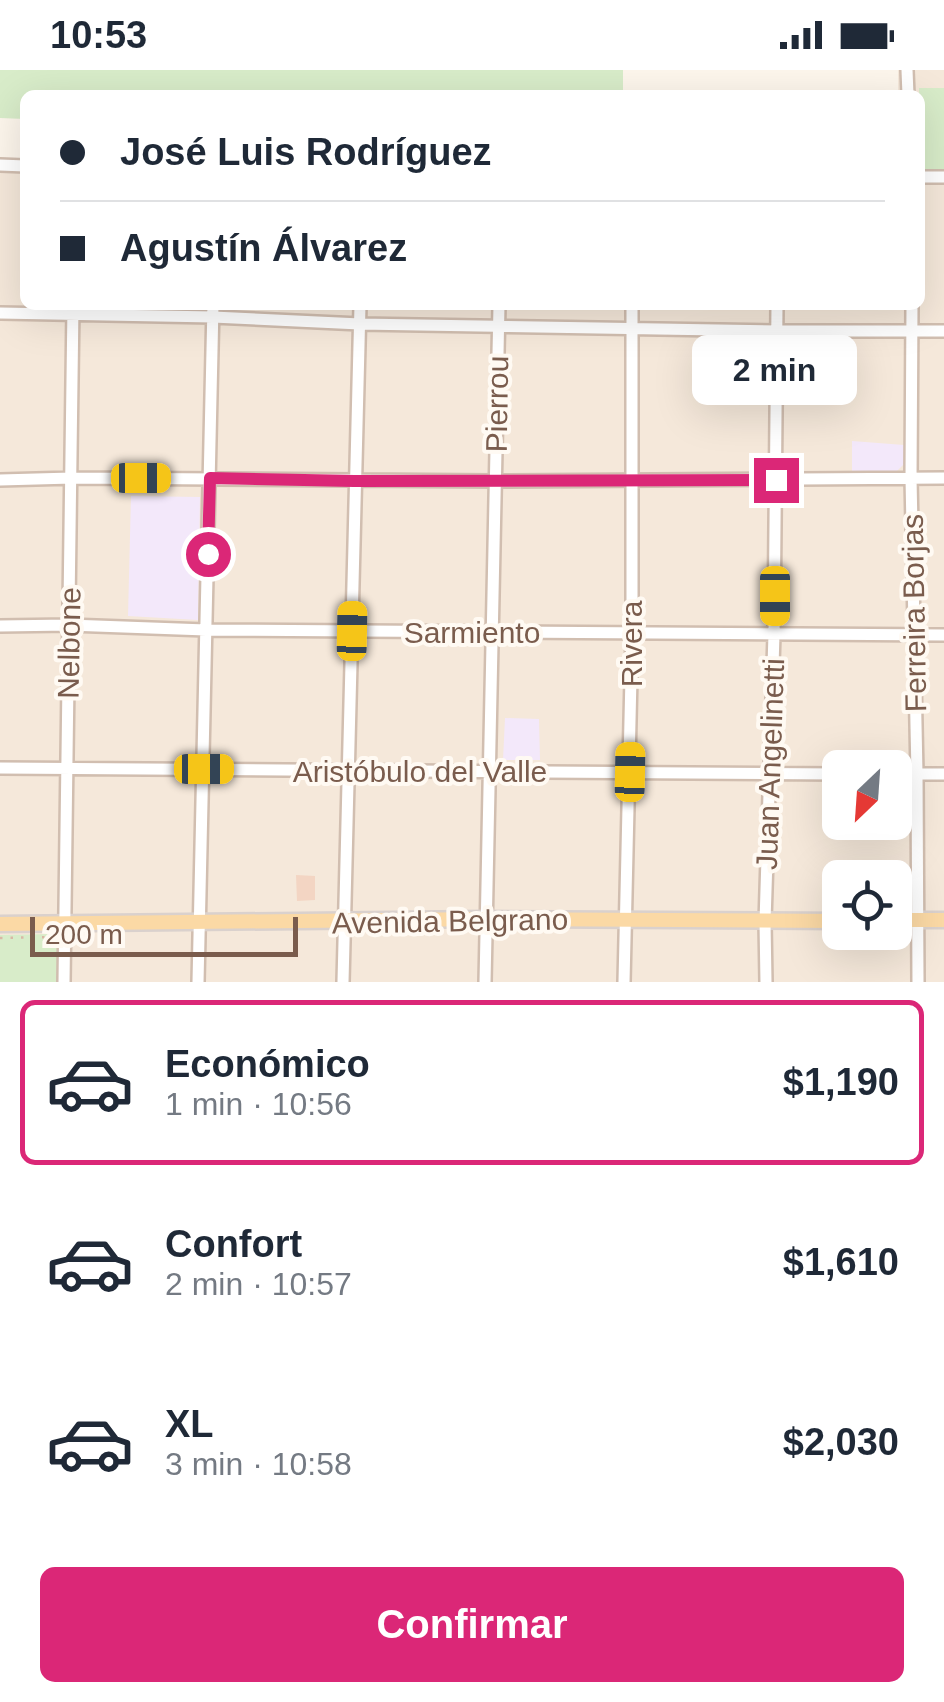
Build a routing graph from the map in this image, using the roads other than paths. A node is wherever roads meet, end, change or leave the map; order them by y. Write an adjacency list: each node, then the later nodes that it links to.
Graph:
1 (55, 310): 10 (street)
2 (73, 310): 17 (street, Nelbone)
3 (144, 310): 9 (street)
4 (360, 310): 11 (street)
5 (499, 310): 12 (street, Pierrou)
6 (632, 310): 13 (street, Rivera)
7 (777, 310): 15 (street, Juan Angelinetti)
8 (912, 310): 14 (street, Ferreira Borjas)
9 (214, 311): 11 (street); 18 (street)
10 (0, 313)
11 (360, 324): 12 (street); 24 (street)
12 (499, 326): 13 (street); 25 (street, Pierrou)
13 (633, 327): 15 (street); 22 (street, Rivera)
14 (912, 330): 15 (street); 16 (street); 19 (street, Ferreira Borjas)
15 (777, 331): 23 (street, Juan Angelinetti)
16 (944, 331)
17 (72, 478): 18 (street); 21 (street); 26 (street, Nelbone)
18 (210, 478): 24 (street); 28 (street)
19 (911, 478): 20 (street); 23 (street); 33 (street, Ferreira Borjas)
20 (944, 478)
21 (0, 480)
22 (632, 480): 23 (street); 25 (street); 31 (street, Rivera)
23 (776, 480): 32 (street, Juan Angelinetti)
24 (354, 481): 25 (street); 29 (street)
25 (495, 482): 30 (street, Pierrou)
26 (69, 625): 27 (street, Sarmiento); 28 (street, Sarmiento); 36 (street, Nelbone)
27 (0, 626)
28 (206, 630): 29 (street, Sarmiento); 37 (street)
29 (352, 631): 30 (street, Sarmiento); 38 (street)
30 (492, 631): 31 (street, Sarmiento); 39 (street, Pierrou)
31 (632, 634): 32 (street, Sarmiento); 40 (street, Rivera)
32 (774, 634): 33 (street, Sarmiento); 41 (street, Juan Angelinetti)
33 (916, 635): 34 (street, Sarmiento); 44 (street, Ferreira Borjas)
34 (944, 636)
35 (0, 768): 36 (street, Aristóbulo del Valle)
36 (67, 768): 37 (street, Aristóbulo del Valle); 56 (street, Nelbone)
37 (204, 769): 38 (street, Aristóbulo del Valle); 52 (street)
38 (350, 770): 39 (street, Aristóbulo del Valle); 53 (street)
39 (490, 772): 40 (street, Aristóbulo del Valle); 46 (street, Pierrou)
40 (630, 772): 41 (street, Aristóbulo del Valle); 47 (street, Rivera)
41 (770, 774): 42 (street, Aristóbulo del Valle); 54 (street, Juan Angelinetti)
42 (822, 774)
43 (912, 774): 44 (street)
44 (918, 774): 45 (street); 49 (street, Ferreira Borjas)
45 (944, 774)
46 (486, 920): 47 (main road, Avenida Belgrano); 53 (main road, Avenida Belgrano); 60 (street, Pierrou)
47 (626, 920): 54 (main road, Avenida Belgrano); 61 (street, Rivera)
48 (912, 920): 49 (main road)
49 (918, 920): 50 (main road); 63 (street, Ferreira Borjas)
50 (944, 920)
51 (822, 921): 54 (main road, Avenida Belgrano)
52 (199, 922): 53 (main road, Avenida Belgrano); 56 (main road, Avenida Belgrano); 58 (street)
53 (343, 922): 59 (street)
54 (765, 922): 62 (street, Juan Angelinetti)
55 (0, 924): 56 (main road, Avenida Belgrano)
56 (65, 924): 57 (street, Nelbone)
57 (64, 982)
58 (198, 982)
59 (343, 982)
60 (485, 982)
61 (624, 982)
62 (766, 982)
63 (918, 982)

